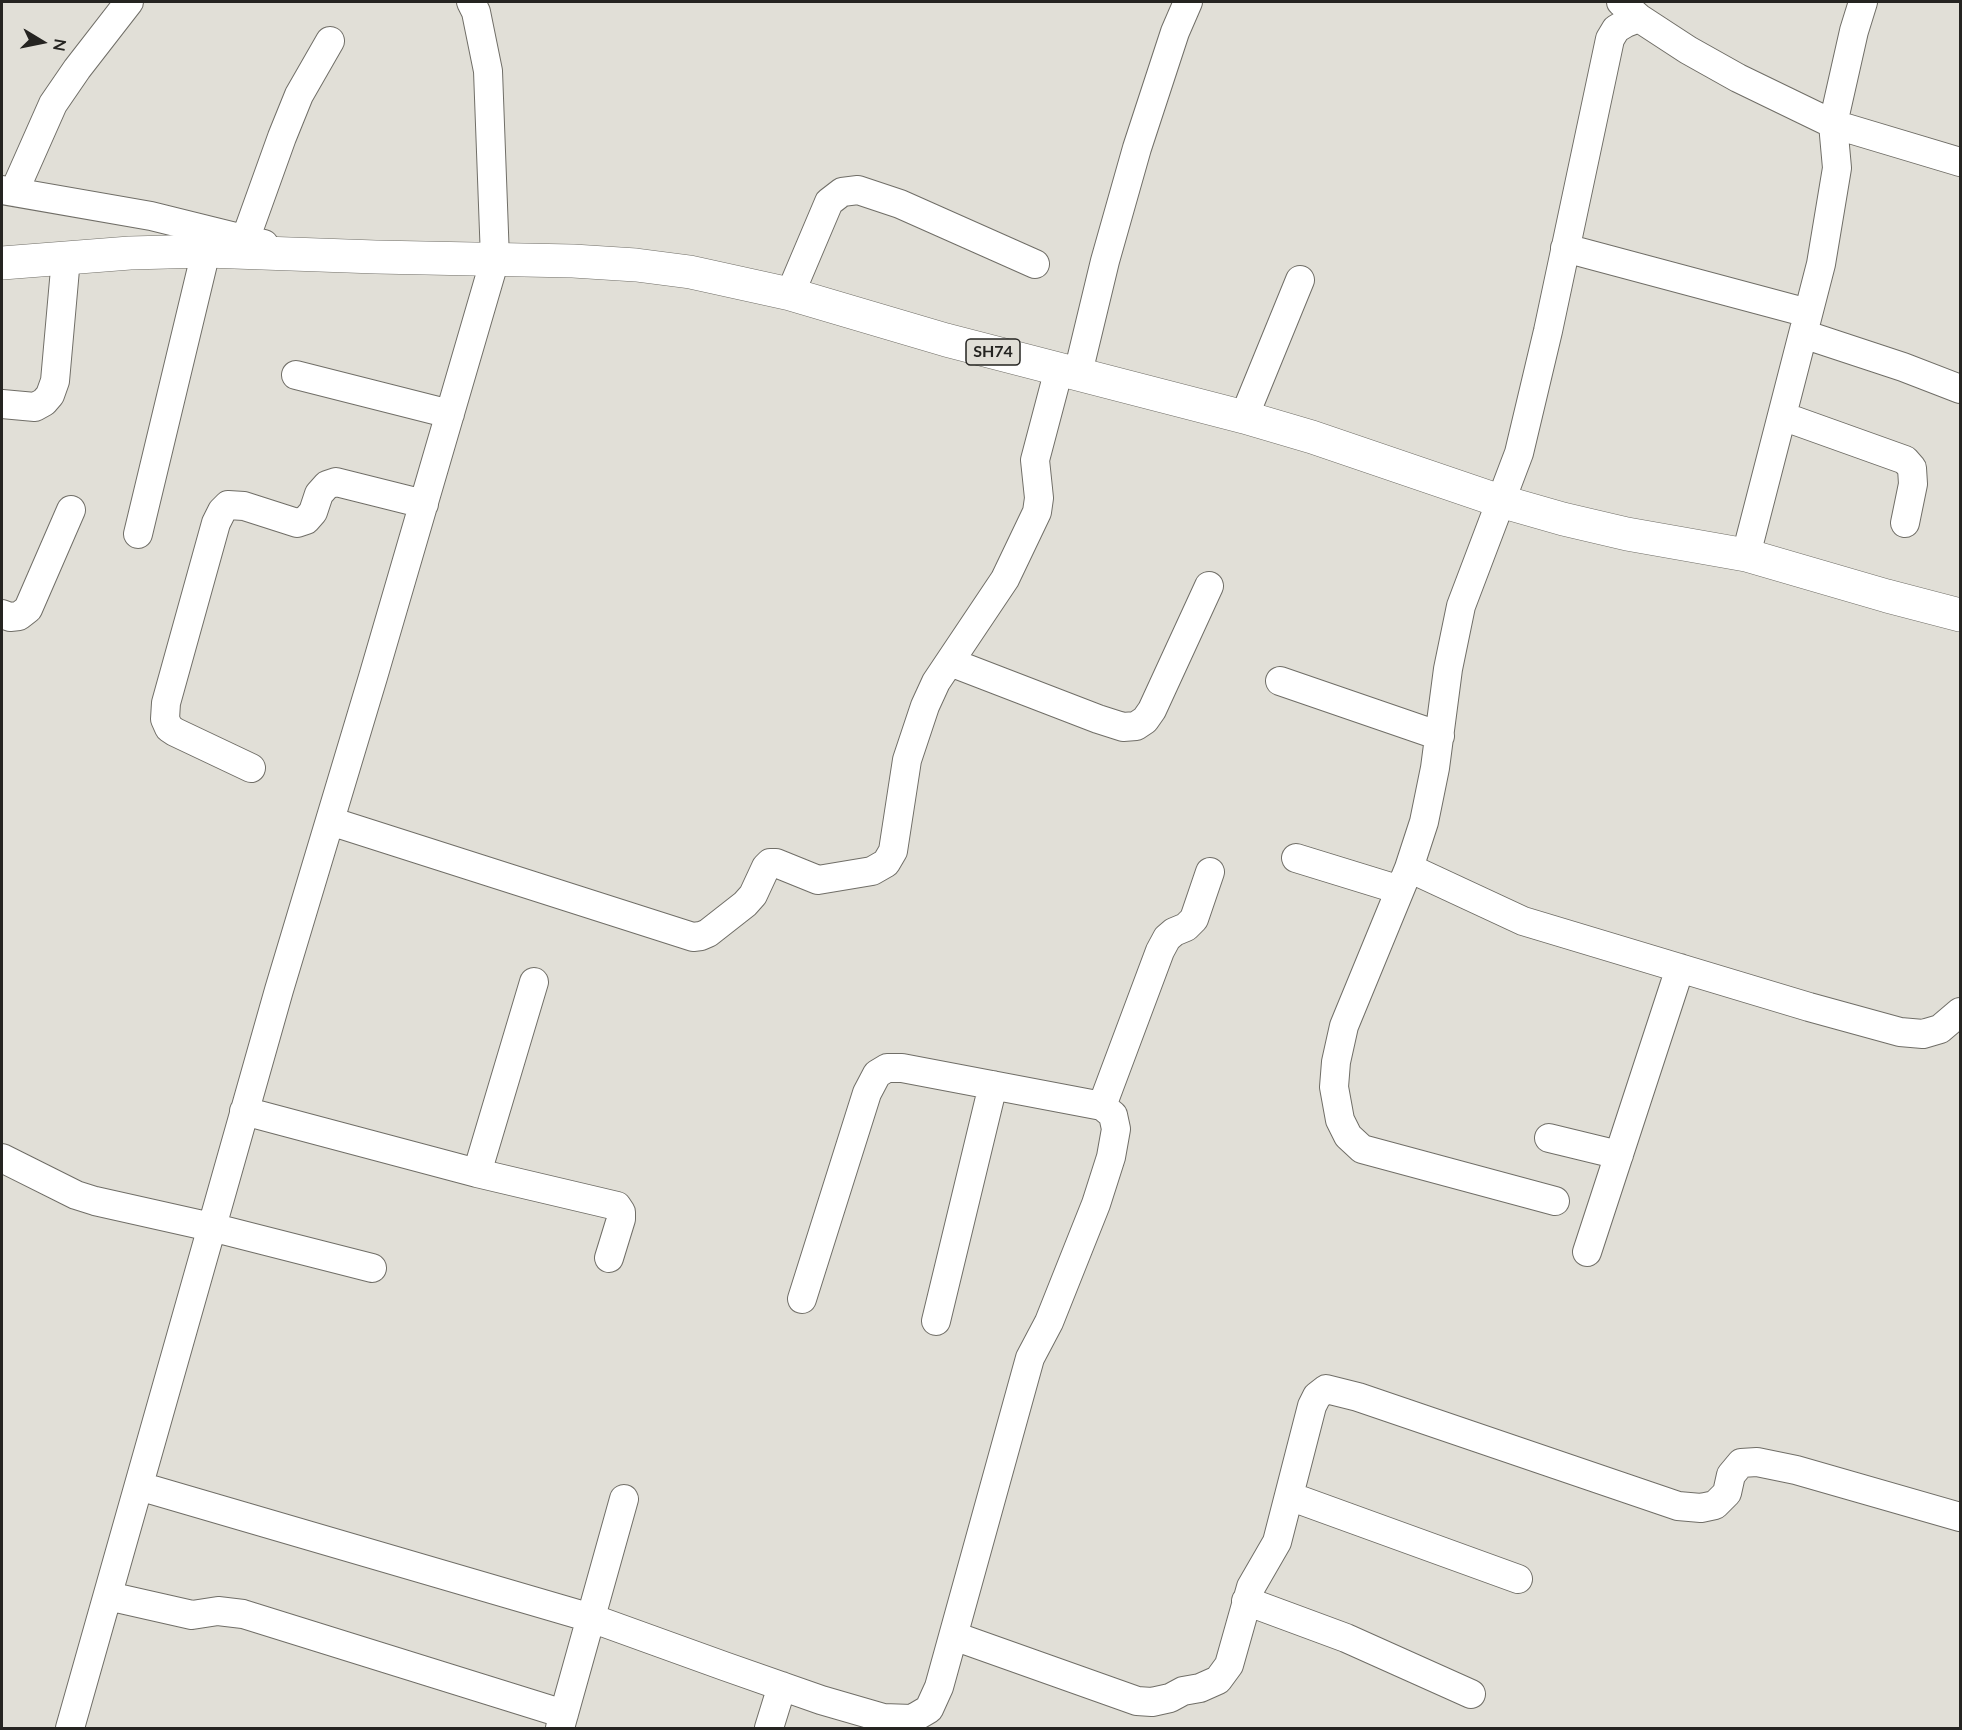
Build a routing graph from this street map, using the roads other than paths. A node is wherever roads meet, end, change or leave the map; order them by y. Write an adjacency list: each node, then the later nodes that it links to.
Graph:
1 (129, 2): 9 (street)
2 (471, 2): 15 (street)
3 (1188, 2): 21 (street)
4 (1863, 2): 7 (street)
5 (1630, 10): 7 (street); 11 (street)
6 (330, 41): 10 (street)
7 (1833, 124): 8 (street); 20 (street)
8 (1960, 162)
9 (8, 191): 10 (street)
10 (245, 240): 13 (street)
11 (1565, 248): 20 (street); 28 (street)
12 (206, 251): 13 (highway, SH74); 14 (highway, SH74); 32 (street)
13 (304, 253): 15 (highway, SH74)
14 (66, 258): 16 (highway, SH74); 24 (street)
15 (495, 259): 19 (highway, SH74); 25 (street)
16 (2, 262)
17 (1035, 264): 19 (street)
18 (1300, 280): 27 (street)
19 (790, 294): 21 (highway, SH74)
20 (1805, 323): 23 (street); 26 (street)
21 (1068, 371): 27 (highway, SH74); 37 (street)
22 (296, 375): 25 (street)
23 (1960, 389)
24 (2, 404)
25 (450, 414): 29 (street)
26 (1782, 416): 31 (street); 33 (street)
27 (1244, 417): 28 (highway, SH74)
28 (1500, 501): 33 (highway, SH74); 39 (street)
29 (424, 504): 40 (street); 41 (street)
30 (71, 510): 35 (street)
31 (1905, 523)
32 (138, 534)
33 (1746, 555): 36 (highway, SH74)
34 (1209, 586): 37 (street)
35 (2, 614)
36 (1960, 615)
37 (950, 662): 41 (street)
38 (1280, 681): 39 (street)
39 (1440, 736): 44 (street)
40 (251, 768)
41 (330, 821): 50 (street)
42 (1296, 858): 44 (street)
43 (1210, 872): 49 (street)
44 (1405, 879): 45 (street); 55 (street)
45 (1680, 968): 47 (street); 52 (street)
46 (534, 982): 54 (street)
47 (1960, 1012)
48 (993, 1085): 49 (street); 60 (street); 61 (street)
49 (1102, 1106): 70 (street)
50 (244, 1111): 54 (street); 56 (street)
51 (1549, 1138): 52 (street)
52 (1619, 1155): 57 (street)
53 (2, 1158): 56 (street)
54 (477, 1173): 58 (street)
55 (1556, 1201)
56 (211, 1227): 59 (street); 62 (street)
57 (1587, 1252)
58 (609, 1258)
59 (372, 1269)
60 (802, 1299)
61 (936, 1321)
62 (139, 1486): 67 (street); 69 (street)
63 (1289, 1496): 65 (street); 66 (street); 68 (street)
64 (624, 1499): 69 (street)
65 (1960, 1517)
66 (1518, 1579)
67 (108, 1596): 73 (street); 75 (street)
68 (1246, 1601): 70 (street); 72 (street)
69 (591, 1618): 71 (street); 73 (street)
70 (954, 1636): 74 (street)
71 (782, 1686): 74 (street); 76 (street)
72 (1471, 1694)
73 (562, 1721)
74 (918, 1724)
75 (70, 1728)
76 (769, 1728)

